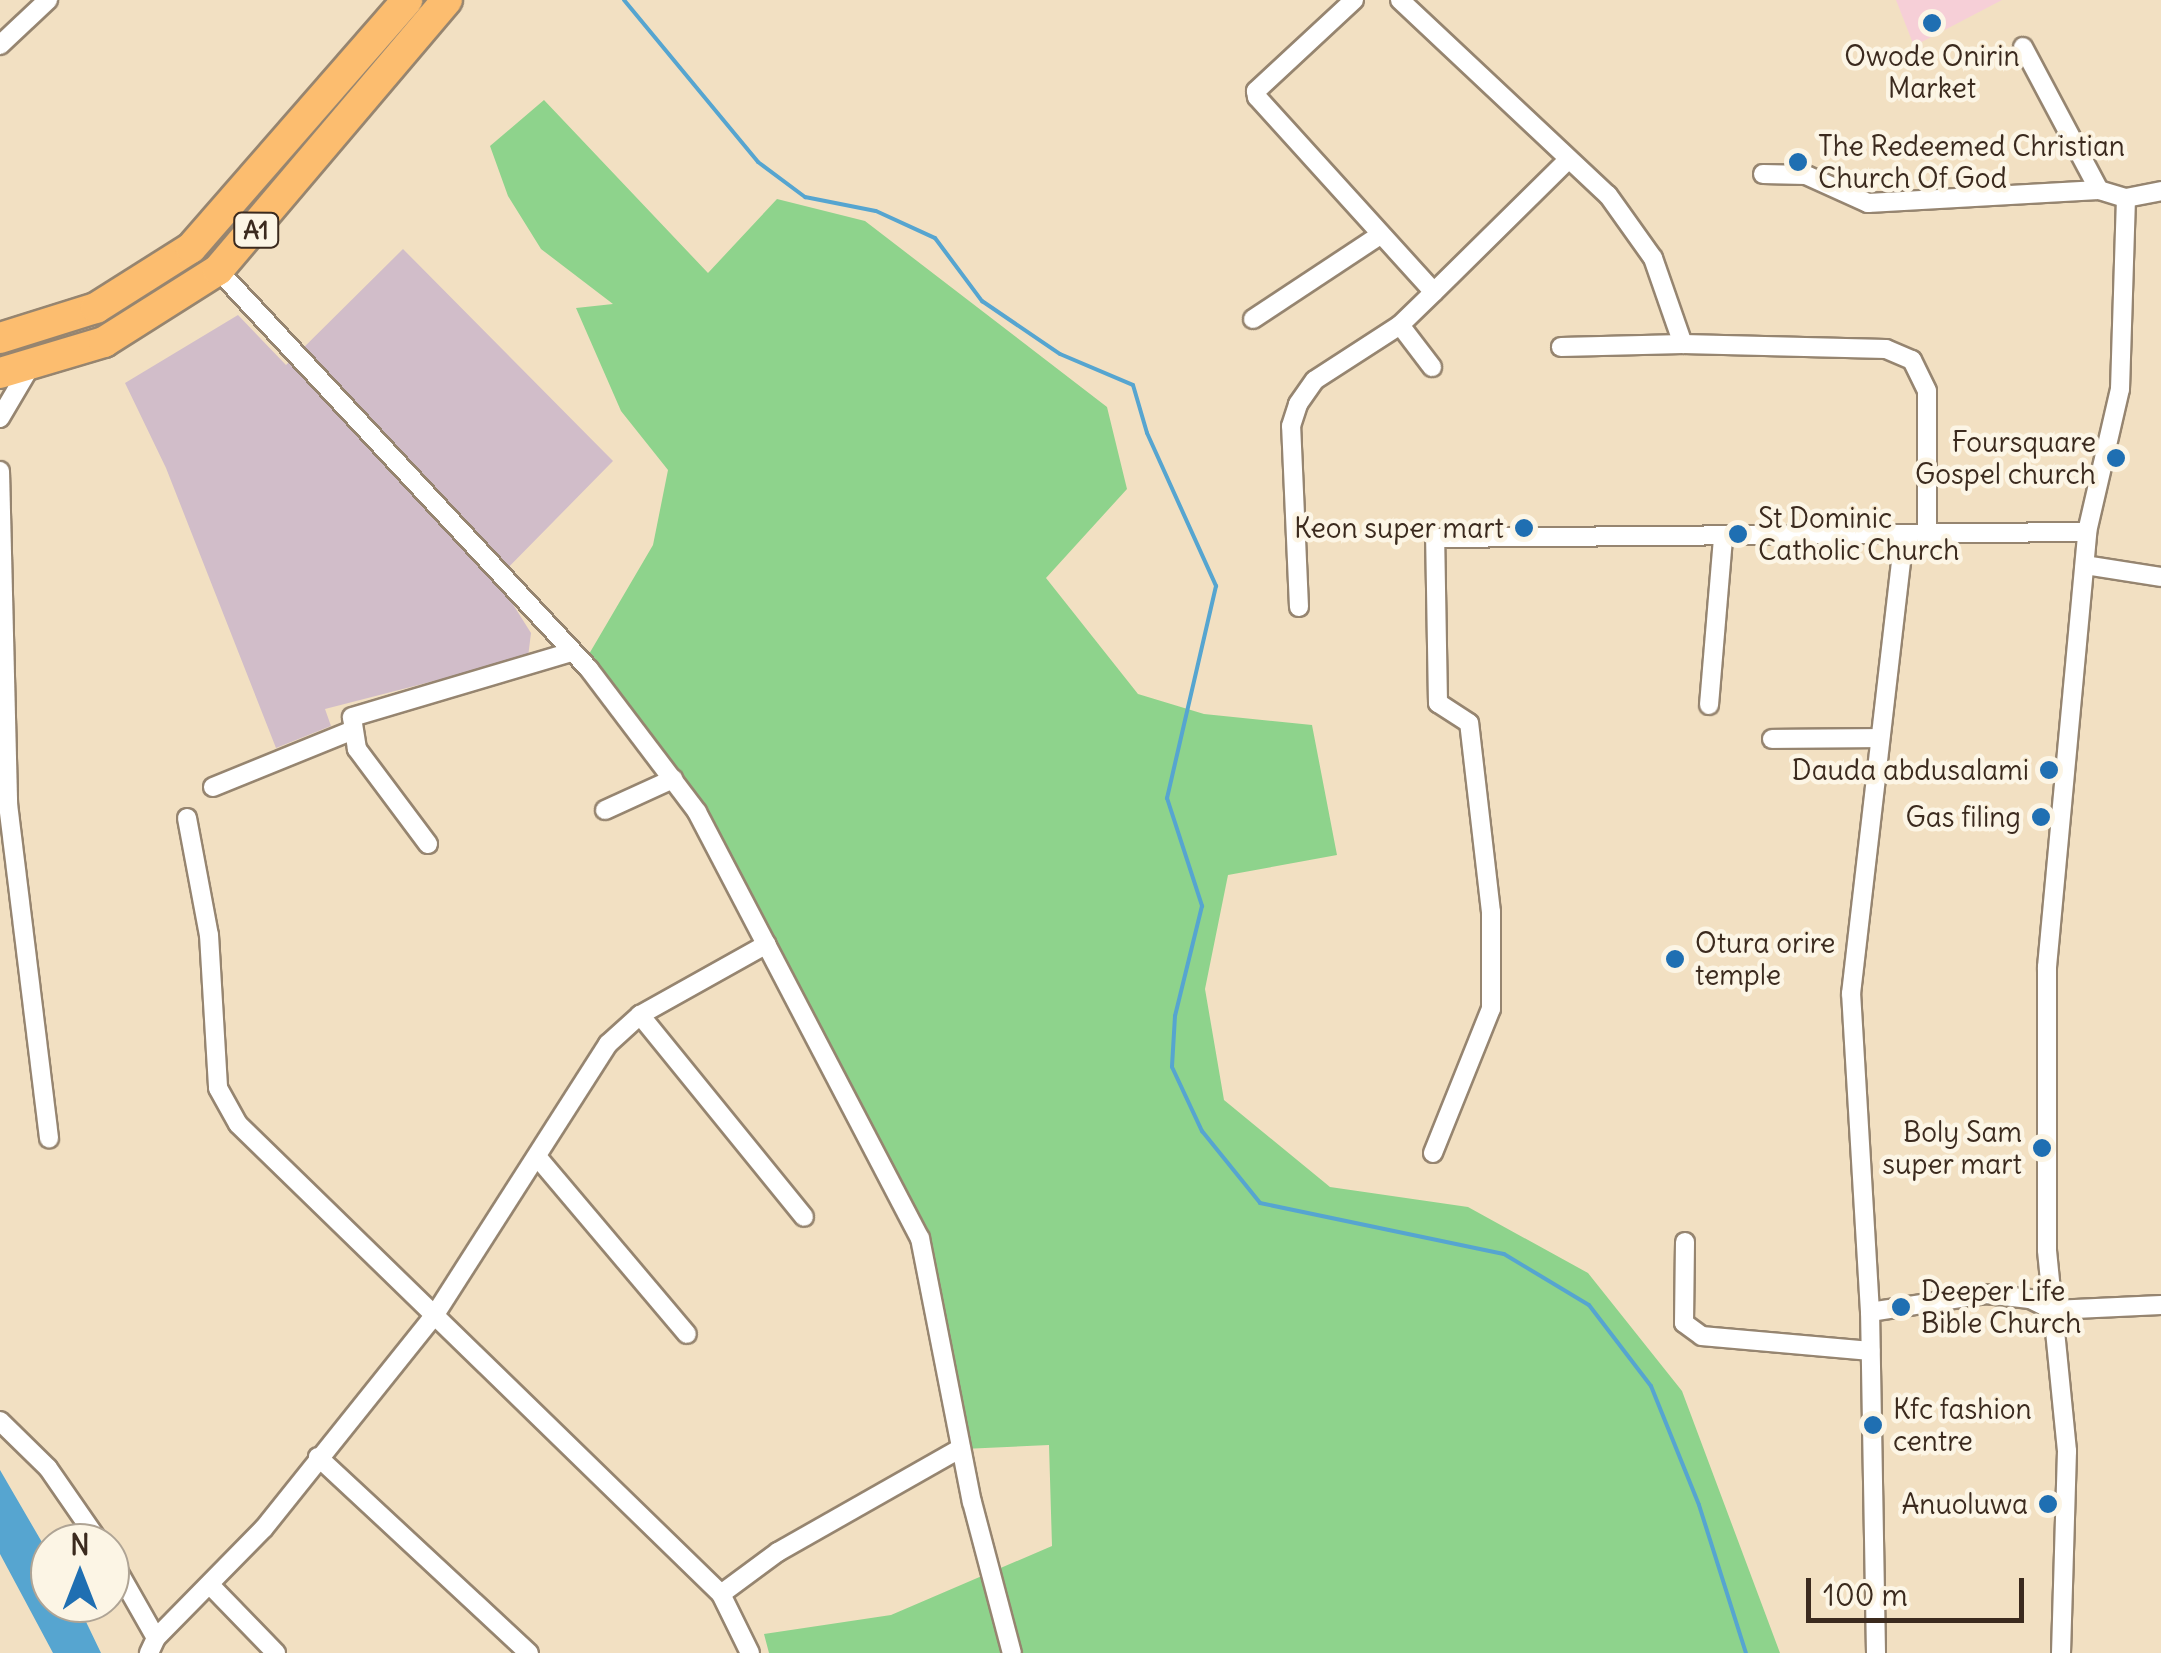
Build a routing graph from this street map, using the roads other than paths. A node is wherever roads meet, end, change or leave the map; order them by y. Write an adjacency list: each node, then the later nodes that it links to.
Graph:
1 (48, 0): 8 (street)
2 (392, 0): 10 (highway, A1)
3 (406, 0): 10 (highway, A1)
4 (448, 0): 13 (highway, A1)
5 (463, 0): 13 (highway, A1)
6 (1354, 0): 17 (street)
7 (1400, 0): 11 (street)
8 (0, 45)
9 (2024, 47): 14 (street)
10 (278, 148): 22 (highway, A1)
11 (1567, 161): 19 (street); 23 (street)
12 (1762, 174): 14 (street)
13 (303, 178): 18 (highway, A1)
14 (2099, 190): 16 (street)
15 (2161, 190): 16 (street)
16 (2126, 198): 28 (street)
17 (1380, 234): 19 (street); 20 (street)
18 (218, 270): 26 (highway, A1); 36 (street)
19 (1434, 292): 21 (street)
20 (1253, 319)
21 (1400, 325): 25 (street); 35 (street)
22 (0, 338)
23 (1683, 344): 24 (street); 30 (street)
24 (1562, 347)
25 (1432, 367)
26 (7, 393)
27 (0, 472): 32 (street)
28 (2087, 532): 30 (street); 33 (street)
29 (1904, 536): 30 (street); 31 (street); 39 (street)
30 (1926, 536)
31 (1723, 538): 37 (street); 49 (street)
32 (0, 550): 48 (street)
33 (2085, 565): 34 (street); 54 (street)
34 (2161, 577)
35 (1299, 607)
36 (572, 652): 38 (street); 41 (street)
37 (1709, 705)
38 (350, 731): 42 (street); 45 (street)
39 (1878, 738): 40 (street); 55 (street)
40 (1772, 739)
41 (673, 779): 43 (street); 46 (street)
42 (213, 788)
43 (604, 810)
44 (187, 818): 56 (street)
45 (428, 844)
46 (767, 944): 47 (street); 60 (street)
47 (640, 1015): 50 (street); 51 (street)
48 (49, 1139)
49 (1433, 1153)
50 (538, 1158): 56 (street); 57 (street)
51 (804, 1218)
52 (1685, 1242): 58 (street)
53 (2161, 1305): 54 (street)
54 (2053, 1310): 55 (street); 72 (street)
55 (1870, 1312): 58 (street)
56 (434, 1316): 61 (street); 64 (street)
57 (687, 1334)
58 (1870, 1351): 71 (street)
59 (0, 1421): 62 (street)
60 (961, 1448): 64 (street); 70 (street)
61 (318, 1457): 63 (street); 68 (street)
62 (86, 1523)
63 (212, 1587): 66 (street); 67 (street)
64 (721, 1594): 69 (street)
65 (130, 1599): 66 (street)
66 (152, 1645)
67 (276, 1653)
68 (529, 1653)
69 (750, 1653)
70 (1012, 1653)
71 (1876, 1653)
72 (2061, 1653)

